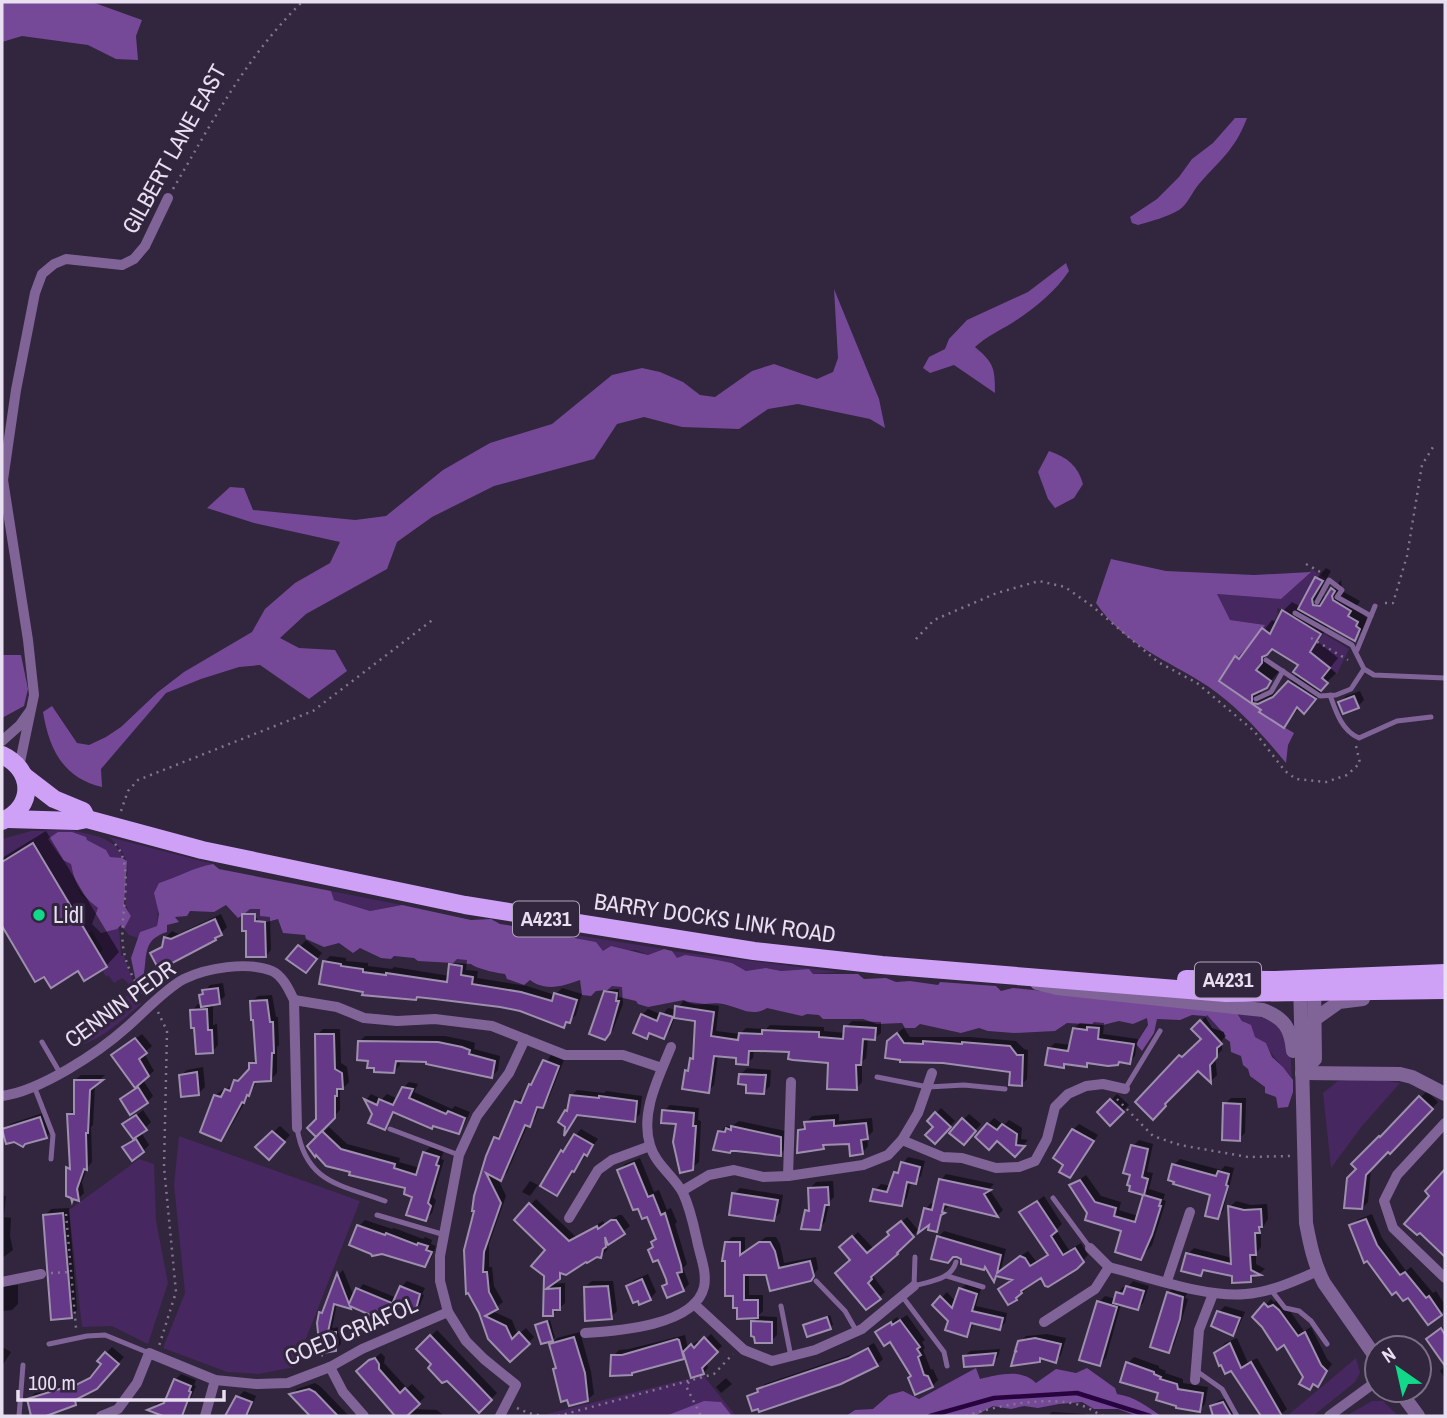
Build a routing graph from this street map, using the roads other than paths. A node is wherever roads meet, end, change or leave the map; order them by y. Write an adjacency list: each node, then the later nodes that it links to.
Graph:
1 (168, 198): 13 (street, GILBERT LANE EAST)
2 (1317, 602): 5 (lane)
3 (1375, 606): 5 (lane)
4 (1295, 613): 6 (lane)
5 (1371, 616): 6 (lane)
6 (1357, 650): 8 (lane)
7 (1266, 660): 9 (lane)
8 (1364, 668): 10 (lane); 11 (lane)
9 (1283, 671): 11 (lane); 12 (lane)
10 (1445, 678)
11 (1330, 695): 14 (lane)
12 (1256, 699)
13 (32, 709): 15 (street); 17 (street, GILBERT LANE EAST)
14 (1431, 717)
15 (2, 741)
16 (2, 755): 17 (main road, A4231)
17 (22, 771): 18 (main road, BARRY DOCKS LINK ROAD / A4231); 19 (main road, A4231)
18 (87, 819): 19 (main road, BARRY DOCKS LINK ROAD / A4231); 23 (main road, BARRY DOCKS LINK ROAD / A4231)
19 (4, 821)
20 (1445, 966): 22 (street)
21 (1445, 973): 22 (main road, BARRY DOCKS LINK ROAD / A4231)
22 (1376, 975): 24 (main road, BARRY DOCKS LINK ROAD / A4231)
23 (1012, 976): 24 (main road, BARRY DOCKS LINK ROAD / A4231); 36 (street)
24 (1307, 985): 25 (main road, BARRY DOCKS LINK ROAD / A4231); 28 (street); 36 (street)
25 (1445, 990)
26 (1445, 998): 28 (street)
27 (294, 1000): 30 (street); 34 (street, CENNIN PEDR); 46 (street)
28 (1315, 1019): 36 (street)
29 (1160, 1031): 42 (lane)
30 (525, 1039): 33 (street); 50 (street)
31 (42, 1042): 34 (lane)
32 (671, 1047): 33 (street)
33 (662, 1069): 49 (street)
34 (60, 1073): 39 (street, CENNIN PEDR)
35 (932, 1073): 40 (street)
36 (1302, 1073): 43 (street); 64 (street)
37 (877, 1077): 40 (lane)
38 (791, 1082): 52 (street)
39 (34, 1086): 44 (street, CENNIN PEDR); 51 (lane)
40 (928, 1087): 41 (lane); 48 (street)
41 (1005, 1089)
42 (1125, 1089): 48 (street)
43 (1445, 1094)
44 (2, 1096)
45 (1445, 1123): 67 (street)
46 (297, 1128): 55 (lane)
47 (390, 1129): 50 (lane)
48 (902, 1140): 52 (street)
49 (650, 1146): 53 (street); 58 (street)
50 (459, 1154): 59 (street)
51 (51, 1159)
52 (788, 1176): 53 (street)
53 (682, 1191): 76 (street)
54 (1053, 1198): 60 (lane)
55 (385, 1201)
56 (1190, 1212): 68 (street)
57 (377, 1215): 59 (lane)
58 (569, 1217)
59 (445, 1235): 78 (street)
60 (1090, 1248): 63 (street)
61 (915, 1257): 71 (lane)
62 (956, 1262): 66 (lane)
63 (1109, 1267): 68 (street); 79 (street)
64 (1318, 1271): 73 (street); 82 (street)
65 (41, 1275): 69 (street)
66 (947, 1276): 71 (lane); 72 (lane)
67 (1445, 1278)
68 (1167, 1281): 74 (street)
69 (2, 1282)
70 (816, 1282): 80 (lane)
71 (914, 1286): 75 (street)
72 (983, 1287)
73 (1272, 1290): 74 (street); 84 (lane)
74 (1213, 1294): 90 (street)
75 (902, 1296): 80 (street); 88 (lane)
76 (694, 1304): 81 (street); 86 (street)
77 (781, 1306): 86 (lane)
78 (448, 1312): 89 (street, COED CRIAFOL); 97 (street)
79 (1044, 1322)
80 (857, 1332): 86 (street)
81 (585, 1333)
82 (1363, 1339)
83 (49, 1344): 85 (lane)
84 (1327, 1344)
85 (152, 1355): 91 (street, COED CRIAFOL); 94 (street)
86 (791, 1357)
87 (23, 1365): 93 (lane)
88 (947, 1366)
89 (330, 1367): 91 (street, COED CRIAFOL); 96 (street)
90 (1195, 1375): 98 (lane)
91 (215, 1380): 95 (street)
92 (1363, 1391): 99 (street)
93 (19, 1416)
94 (101, 1416)
95 (205, 1416)
96 (365, 1416)
97 (500, 1416)
98 (1237, 1416)
99 (1329, 1416)

